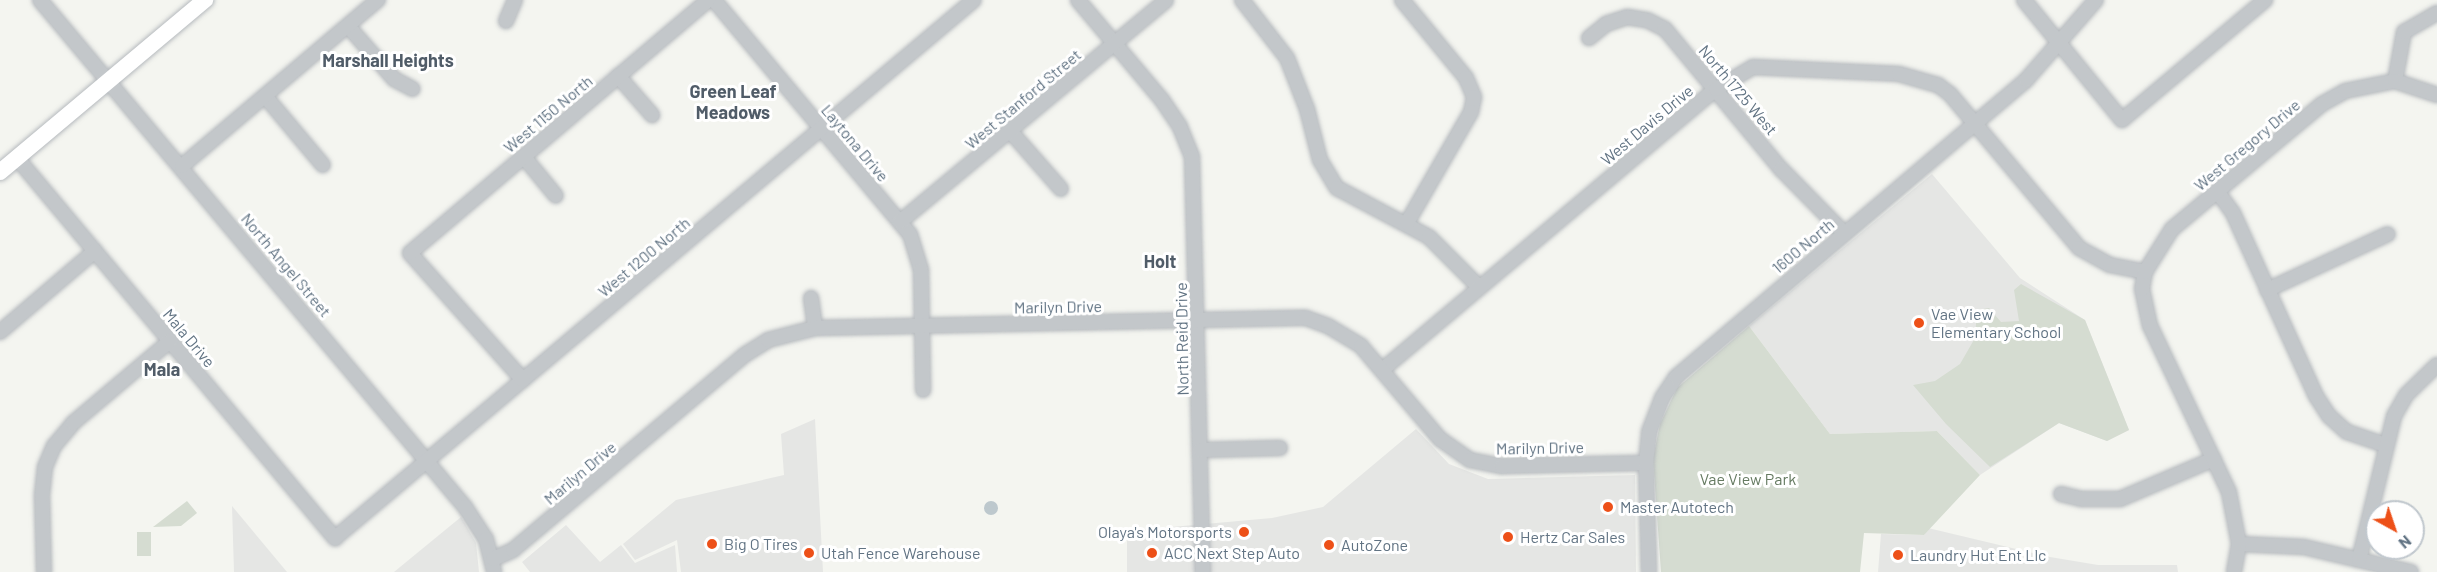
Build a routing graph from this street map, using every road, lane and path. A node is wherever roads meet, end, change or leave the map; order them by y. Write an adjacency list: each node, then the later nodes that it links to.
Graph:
1 (40, 0): 22 (street, North Angel Street)
2 (205, 0): 22 (main road)
3 (378, 0): 17 (street)
4 (515, 0): 16 (street)
5 (708, 0): 21 (street, West 1150 North)
6 (714, 0): 30 (street, Laytona Drive)
7 (974, 0): 30 (street, West 1200 North)
8 (1078, 0): 20 (street, North Reid Drive)
9 (1166, 0): 20 (street, West Stanford Street)
10 (1242, 0): 41 (street)
11 (1402, 0): 41 (street)
12 (2024, 0): 19 (street)
13 (2096, 0): 19 (street, 1600 North)
14 (2265, 0): 19 (street)
15 (2437, 13): 23 (street)
16 (506, 21)
17 (348, 26): 24 (street); 27 (street)
18 (1589, 38): 25 (street, North 1725 West)
19 (2058, 43): 29 (street, 1600 North)
20 (1114, 44): 31 (street, West Stanford Street); 49 (street, North Reid Drive)
21 (618, 76): 28 (street); 32 (street, West 1150 North)
22 (109, 80): 33 (main road); 35 (street, North Angel Street)
23 (2395, 81): 26 (street); 38 (street, West Gregory Drive)
24 (413, 88)
25 (1716, 89): 29 (street, West Davis Drive); 42 (street, North 1725 West); 46 (street, West Davis Drive)
26 (2437, 95)
27 (265, 96): 34 (street); 35 (street)
28 (652, 115)
29 (1975, 124): 42 (street, 1600 North); 45 (street, West Davis Drive)
30 (821, 129): 40 (street, Laytona Drive); 56 (street, West 1200 North)
31 (1010, 131): 37 (street); 40 (street, West Stanford Street)
32 (524, 157): 39 (street); 56 (street, West 1150 North)
33 (17, 158): 36 (main road); 44 (street, Mala Drive)
34 (323, 165)
35 (182, 166): 62 (street, North Angel Street)
36 (0, 172)
37 (1061, 189)
38 (2217, 191): 45 (street, West Gregory Drive); 47 (street)
39 (556, 196)
40 (900, 222): 50 (street, Laytona Drive)
41 (1407, 223): 46 (street)
42 (1844, 233): 63 (street, 1600 North)
43 (2388, 234): 47 (street)
44 (95, 251): 52 (street); 53 (street, Mala Drive)
45 (2145, 272): 61 (street)
46 (1479, 287): 55 (street, West Davis Drive)
47 (2267, 290): 58 (street)
48 (811, 298): 51 (street)
49 (1198, 320): 50 (street, Marilyn Drive); 55 (street, Marilyn Drive); 60 (street, North Reid Drive)
50 (922, 327): 51 (street, Marilyn Drive); 57 (street, Laytona Drive)
51 (815, 328): 68 (street, Marilyn Drive)
52 (0, 332)
53 (170, 341): 65 (street, Mala Drive); 69 (street)
54 (2437, 364): 58 (street)
55 (1382, 370): 63 (street, Marilyn Drive)
56 (523, 380): 62 (street, West 1200 North)
57 (922, 390)
58 (2385, 445): 67 (street)
59 (1280, 448): 60 (street)
60 (1201, 450): 70 (street, North Reid Drive)
61 (2214, 459): 64 (street); 66 (street)
62 (427, 461): 65 (street, West 1200 North); 68 (street, North Angel Street)
63 (1646, 463): 71 (street, 1600 North)
64 (2061, 494)
65 (335, 538)
66 (2239, 544): 67 (street); 72 (street)
67 (2359, 560): 73 (street)
68 (493, 566)
69 (44, 572)
70 (1203, 572)
71 (1649, 572)
72 (2234, 572)
73 (2411, 572)

